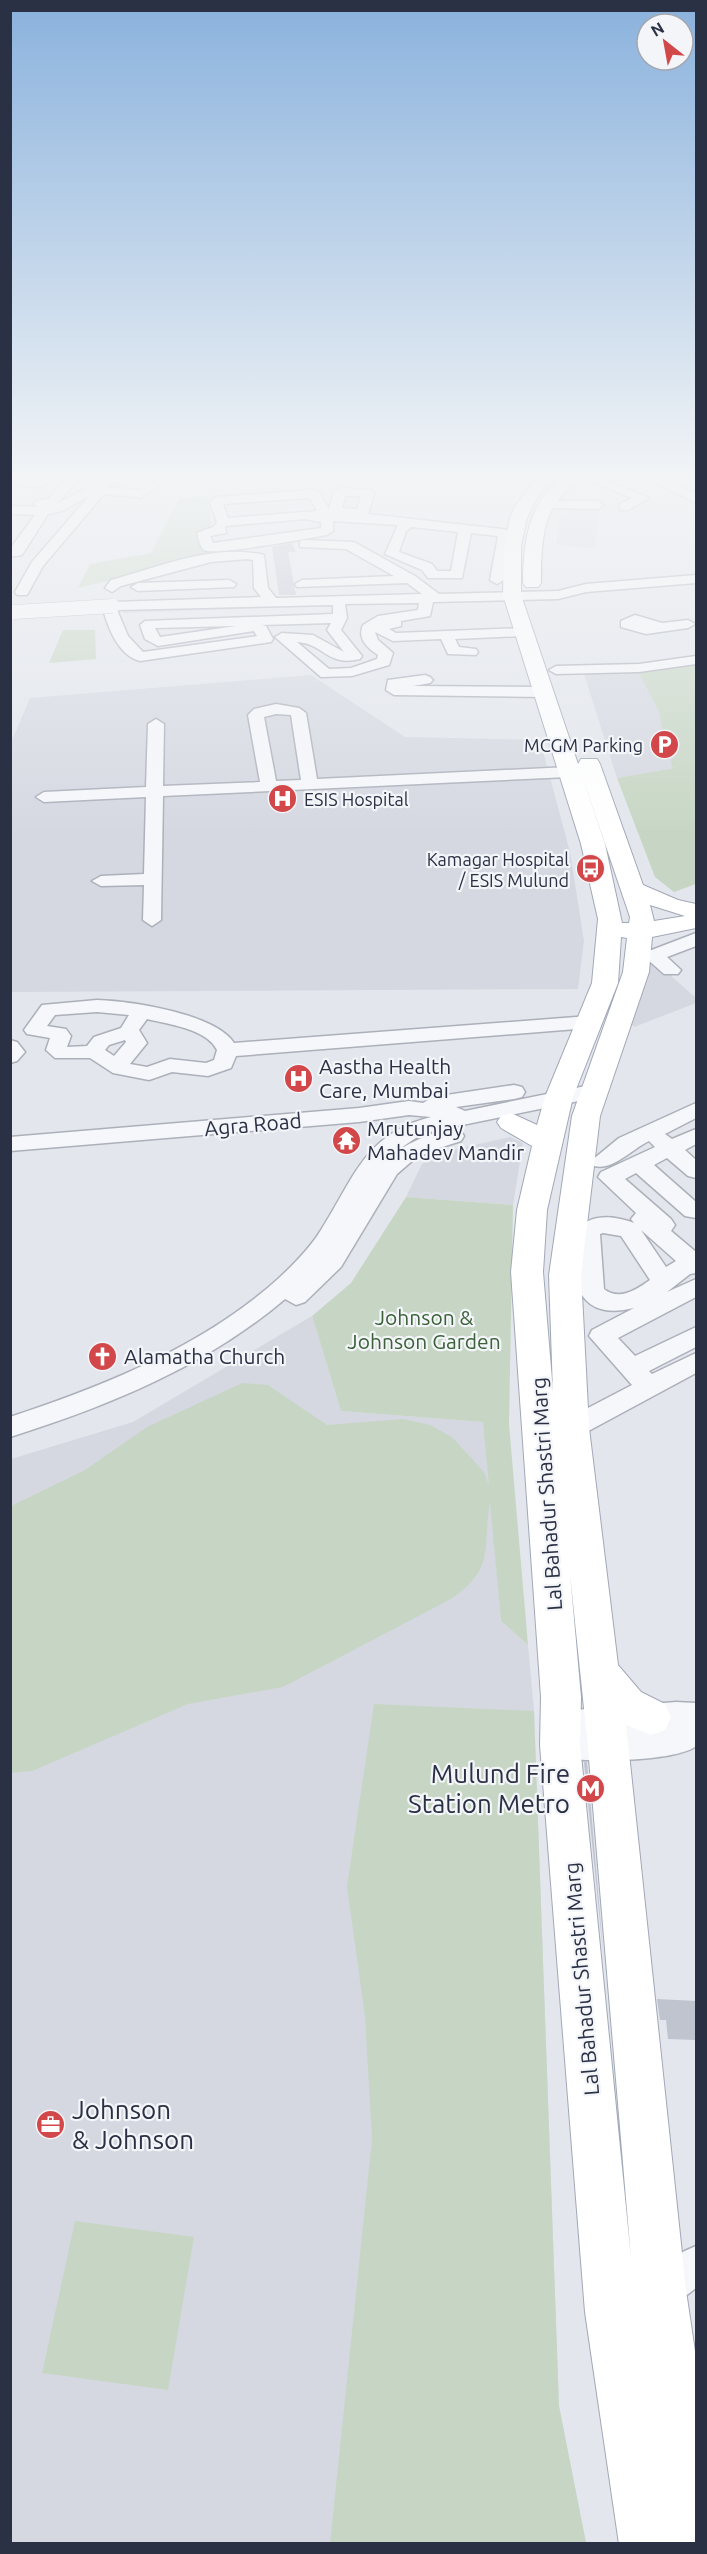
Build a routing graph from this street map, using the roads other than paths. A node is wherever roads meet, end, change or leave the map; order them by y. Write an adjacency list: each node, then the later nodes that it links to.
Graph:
1 (112, 597): 9 (street)
2 (270, 597): 8 (street)
3 (274, 597): 8 (street)
4 (519, 597): 6 (street)
5 (432, 598): 6 (street); 7 (street); 19 (street)
6 (511, 598): 12 (street); 13 (street); 17 (main road, Lal Bahadur Shastri Marg); 17 (street); 24 (main road, Lal Bahadur Shastri Marg)
7 (338, 601): 8 (street); 18 (street)
8 (275, 602): 9 (street)
9 (112, 606): 10 (street); 11 (street, bridge); 20 (street)
10 (54, 609)
11 (12, 612)
12 (453, 620)
13 (426, 623)
14 (253, 625): 14 (street); 18 (street); 20 (street)
15 (694, 626): 16 (street)
16 (661, 628)
17 (523, 629): 21 (street); 27 (main road, Lal Bahadur Shastri Marg)
18 (339, 630): 19 (street)
19 (282, 637): 20 (street)
20 (266, 639)
21 (423, 640)
22 (696, 660): 24 (street)
23 (394, 664): 26 (street)
24 (556, 670): 36 (main road, Lal Bahadur Shastri Marg)
25 (424, 679): 27 (street)
26 (358, 680)
27 (545, 692): 29 (main road, Lal Bahadur Shastri Marg)
28 (156, 724): 32 (street)
29 (569, 772): 30 (street); 39 (main road, Lal Bahadur Shastri Marg)
30 (310, 785): 31 (street); 31 (street)
31 (269, 786): 32 (street)
32 (153, 792): 33 (street); 34 (street)
33 (44, 797)
34 (152, 879): 35 (street); 37 (street)
35 (101, 881)
36 (635, 890): 38 (main road); 40 (main road, Lal Bahadur Shastri Marg)
37 (152, 920)
38 (695, 923): 40 (main road); 41 (street)
39 (609, 925): 40 (main road); 43 (main road, Lal Bahadur Shastri Marg)
40 (642, 926): 50 (main road, Lal Bahadur Shastri Marg)
41 (671, 970)
42 (141, 1013): 44 (street); 46 (street); 47 (street)
43 (589, 1022): 46 (street); 50 (main road, Lal Bahadur Shastri Marg)
44 (128, 1032): 47 (street); 49 (street)
45 (10, 1046): 48 (street)
46 (227, 1050): 49 (street)
47 (94, 1052): 49 (street)
48 (10, 1057)
49 (116, 1066)
50 (569, 1105): 51 (street); 53 (main road); 53 (street); 69 (main road, Lal Bahadur Shastri Marg); 76 (main road, Lal Bahadur Shastri Marg)
51 (410, 1108): 53 (street, Agra Road); 56 (street, Agra Road)
52 (696, 1110): 54 (street)
53 (492, 1121): 62 (street)
54 (654, 1130): 55 (street); 61 (street)
55 (681, 1143): 57 (street); 58 (street); 59 (street)
56 (10, 1144)
57 (696, 1161)
58 (638, 1163): 60 (street); 61 (street)
59 (696, 1171)
60 (695, 1210): 61 (street)
61 (658, 1227): 63 (street)
62 (342, 1230): 68 (street); 70 (street)
63 (695, 1278): 64 (street); 67 (street)
64 (664, 1282)
65 (696, 1336): 67 (street)
66 (696, 1362): 67 (street)
67 (640, 1378): 69 (street)
68 (10, 1427)
69 (572, 1428): 71 (main road, Lal Bahadur Shastri Marg)
70 (10, 1442)
71 (599, 1669): 73 (main road); 75 (main road, Lal Bahadur Shastri Marg)
72 (696, 1716): 73 (street)
73 (651, 1717): 75 (street)
74 (696, 1727): 75 (street)
75 (607, 1734): 76 (street); 77 (main road, Lal Bahadur Shastri Marg)
76 (560, 1735): 78 (main road, Lal Bahadur Shastri Marg)
77 (678, 2278): 78 (street); 79 (main road, Lal Bahadur Shastri Marg)
78 (611, 2312): 80 (main road, Lal Bahadur Shastri Marg)
79 (696, 2527)
80 (647, 2544)

